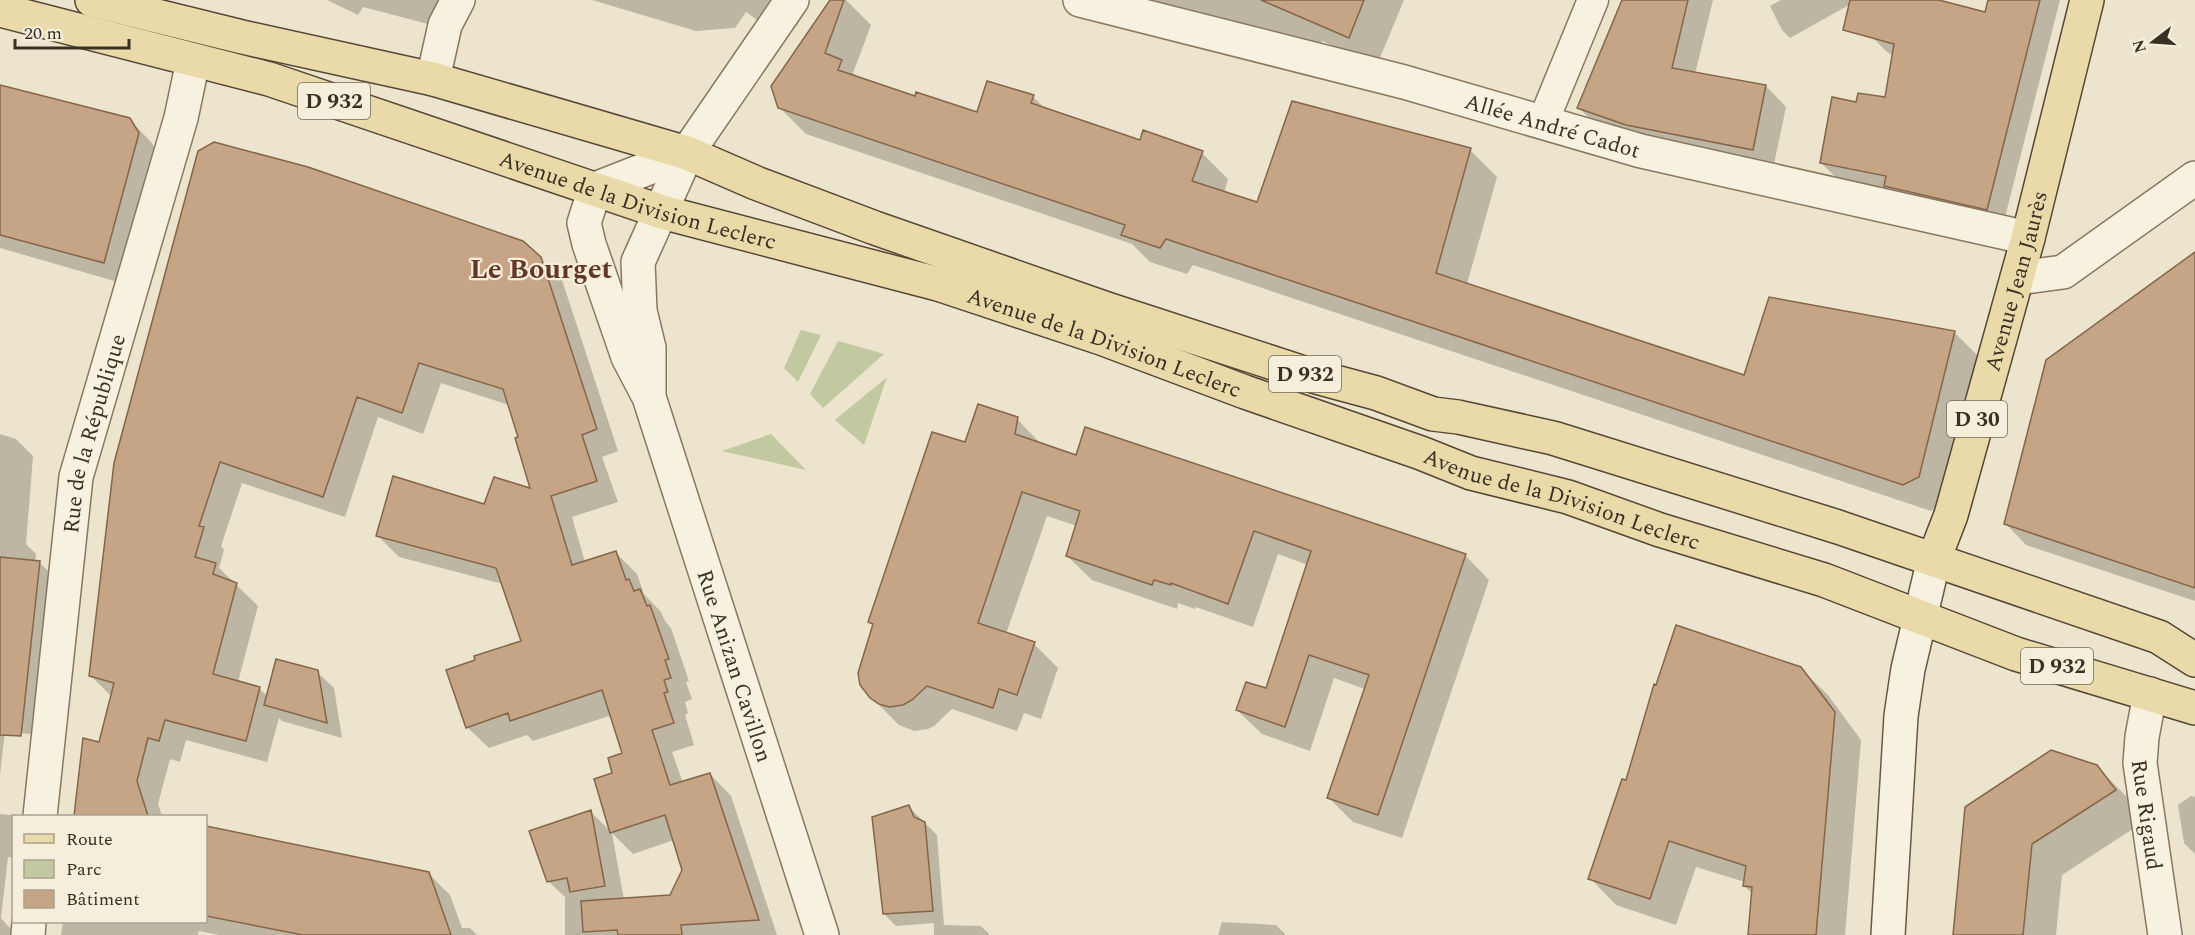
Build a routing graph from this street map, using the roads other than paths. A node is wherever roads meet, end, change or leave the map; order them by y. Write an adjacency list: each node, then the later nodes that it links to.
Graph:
1 (92, 0): 9 (main road, Avenue de la Division Leclerc / D 932)
2 (458, 0): 9 (street)
3 (792, 0): 11 (street, Rue Anizan Cavillon)
4 (1080, 0): 10 (street, Allée André Cadot)
5 (1593, 0): 10 (street)
6 (2087, 0): 15 (main road, Avenue Jean Jaurès / D 30)
7 (0, 10): 8 (main road, Avenue de la Division Leclerc / D 932)
8 (193, 61): 13 (main road, Avenue de la Division Leclerc / D 932); 23 (street, Rue de la République)
9 (433, 79): 11 (main road, Avenue de la Division Leclerc / D 932)
10 (1543, 122): 15 (street, Allée André Cadot)
11 (687, 153): 13 (street); 14 (street, Rue Anizan Cavillon); 18 (main road, Avenue de la Division Leclerc / D 932)
12 (2195, 178): 16 (street)
13 (595, 189): 14 (main road, Avenue de la Division Leclerc / D 932); 17 (street, Rue Anizan Cavillon)
14 (662, 212): 17 (street, Rue Anizan Cavillon); 19 (main road, Avenue de la Division Leclerc / D 932)
15 (2028, 238): 16 (main road, Avenue Jean Jaurès / D 30)
16 (2017, 278): 18 (main road, Avenue Jean Jaurès / D 30)
17 (649, 397): 25 (street, Rue Anizan Cavillon)
18 (1934, 559): 19 (street); 20 (main road, Avenue de la Division Leclerc / D 932)
19 (1920, 618): 21 (main road, Avenue de la Division Leclerc / D 932); 24 (street)
20 (2195, 660)
21 (2150, 694): 22 (main road, Avenue de la Division Leclerc / D 932); 26 (street, Rue Rigaud)
22 (2195, 708)
23 (40, 815)
24 (1888, 919)
25 (822, 935)
26 (2165, 935)

